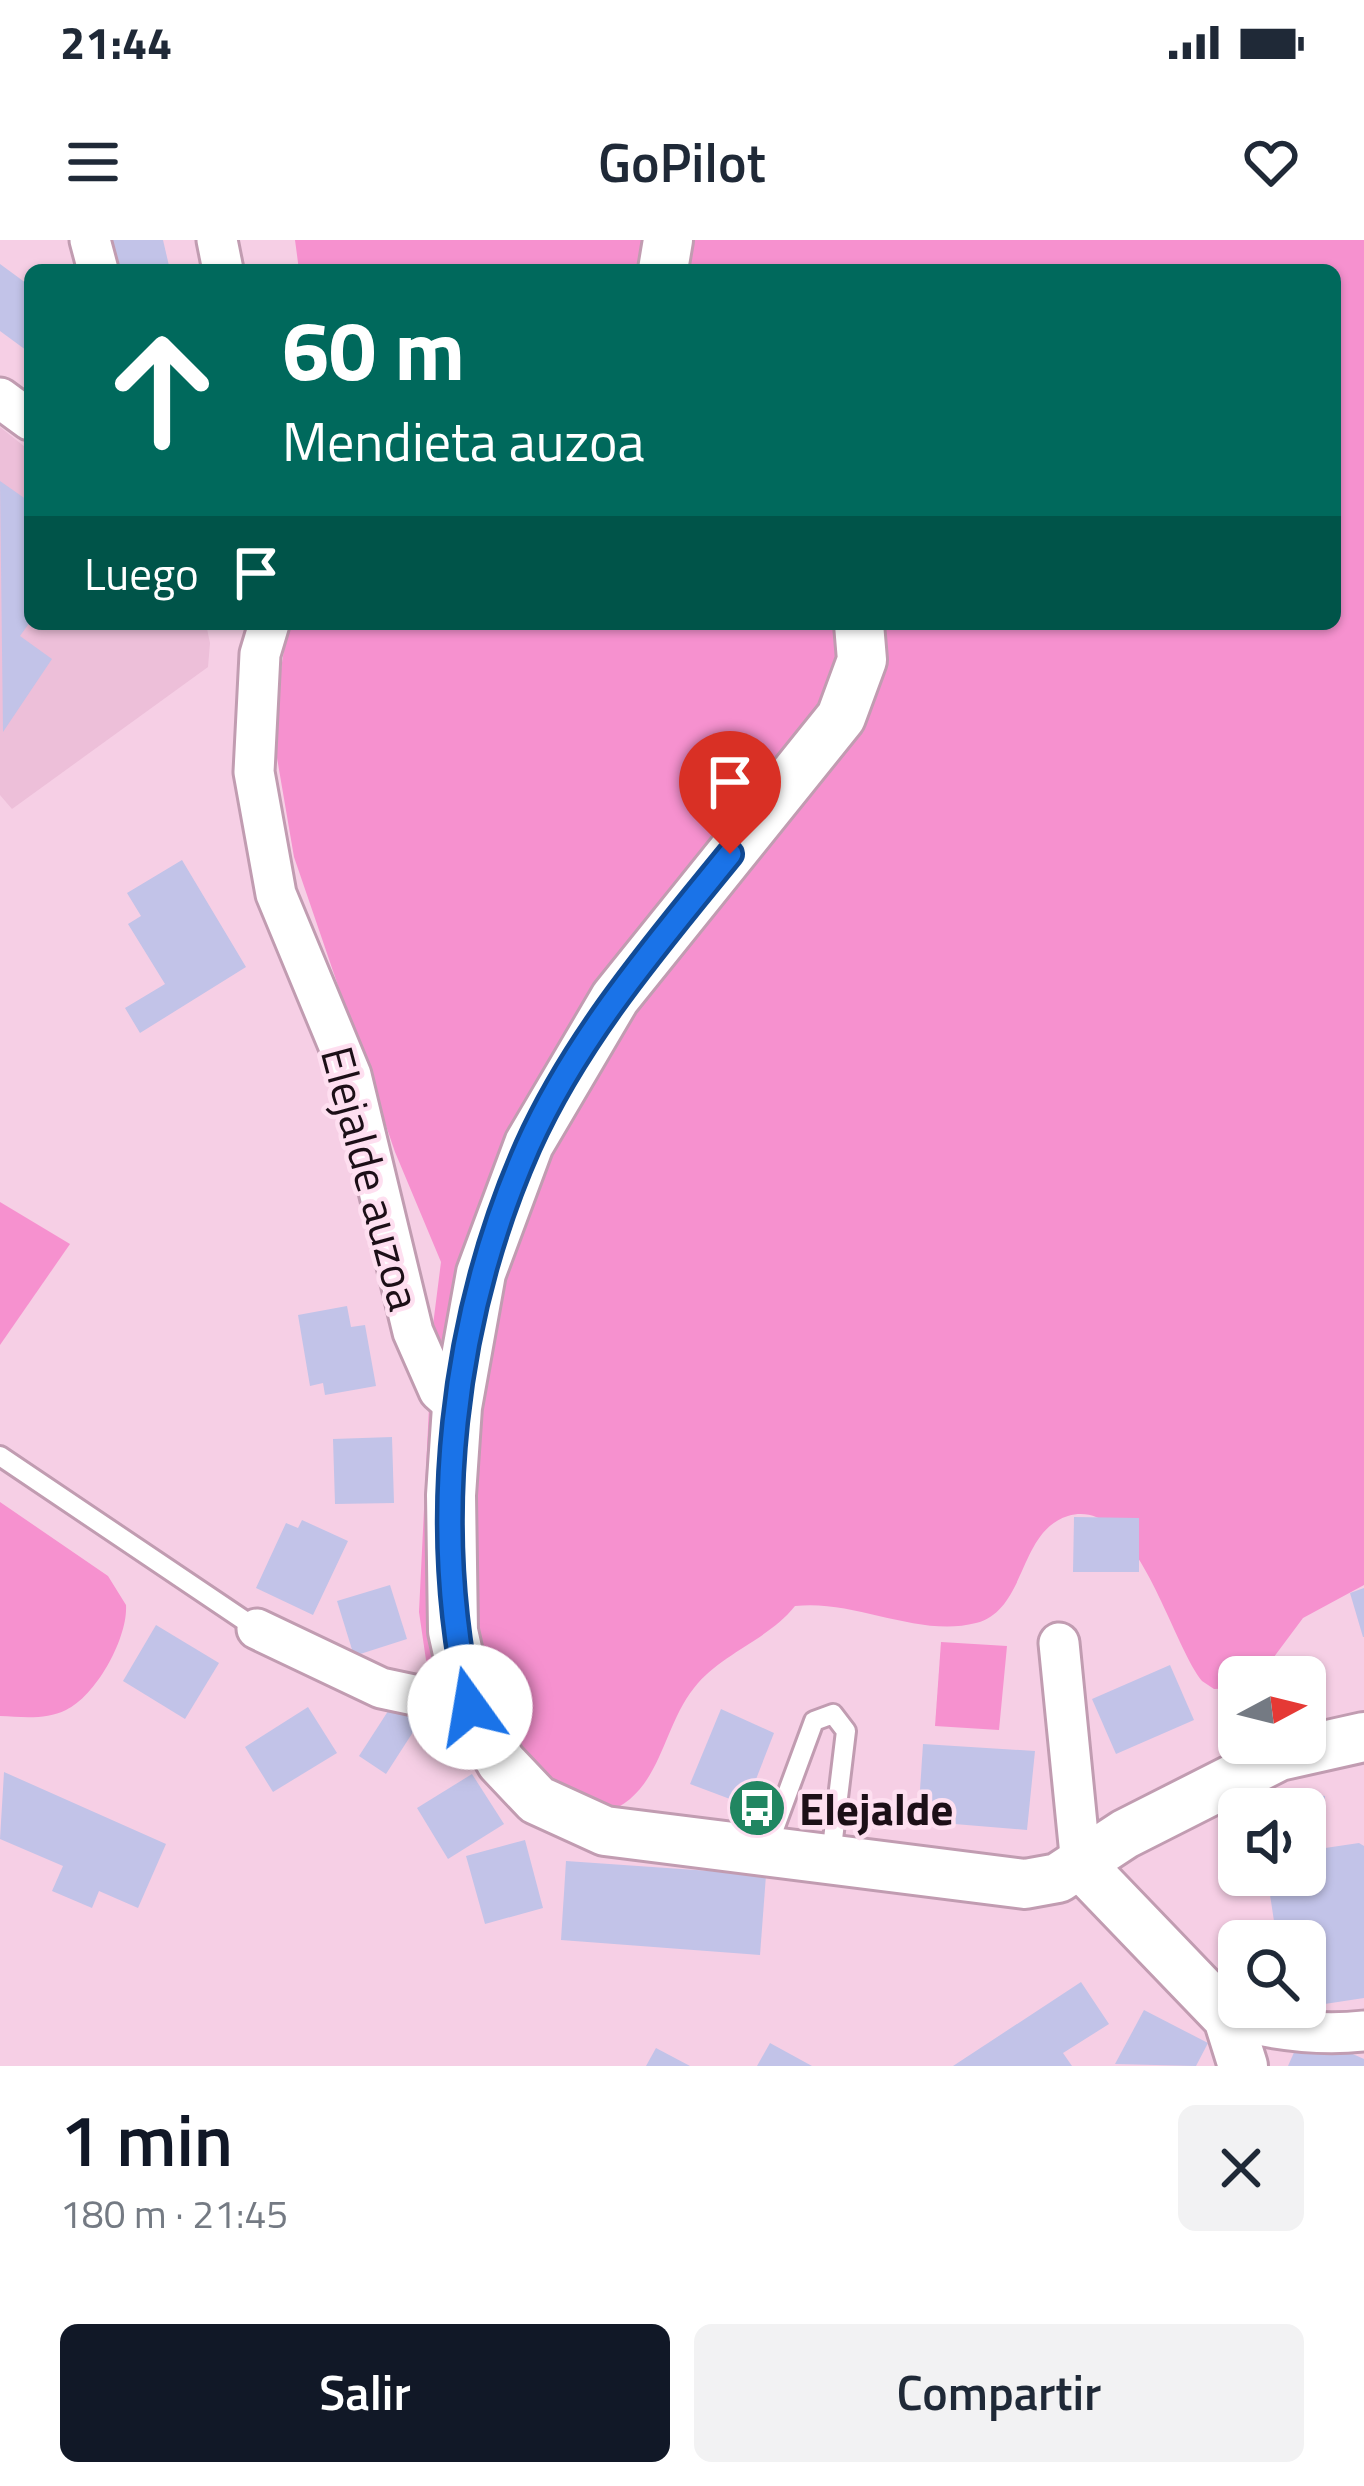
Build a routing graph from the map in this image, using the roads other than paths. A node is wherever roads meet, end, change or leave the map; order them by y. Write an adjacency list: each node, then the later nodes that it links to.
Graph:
1 (860, 630): 3 (street)
2 (258, 634): 3 (street, Elejalde auzoa)
3 (457, 1407): 7 (street)
4 (0, 1456): 5 (lane)
5 (257, 1629): 7 (street)
6 (1059, 1643): 11 (street)
7 (470, 1707): 9 (street)
8 (1364, 1737): 11 (street)
9 (766, 1852): 10 (street); 10 (lane)
10 (830, 1861): 11 (street)
11 (1081, 1865): 12 (street)
12 (1218, 2008)
13 (1231, 2028): 16 (street)
14 (1271, 2028): 15 (street)
15 (1364, 2031)
16 (1243, 2066)

